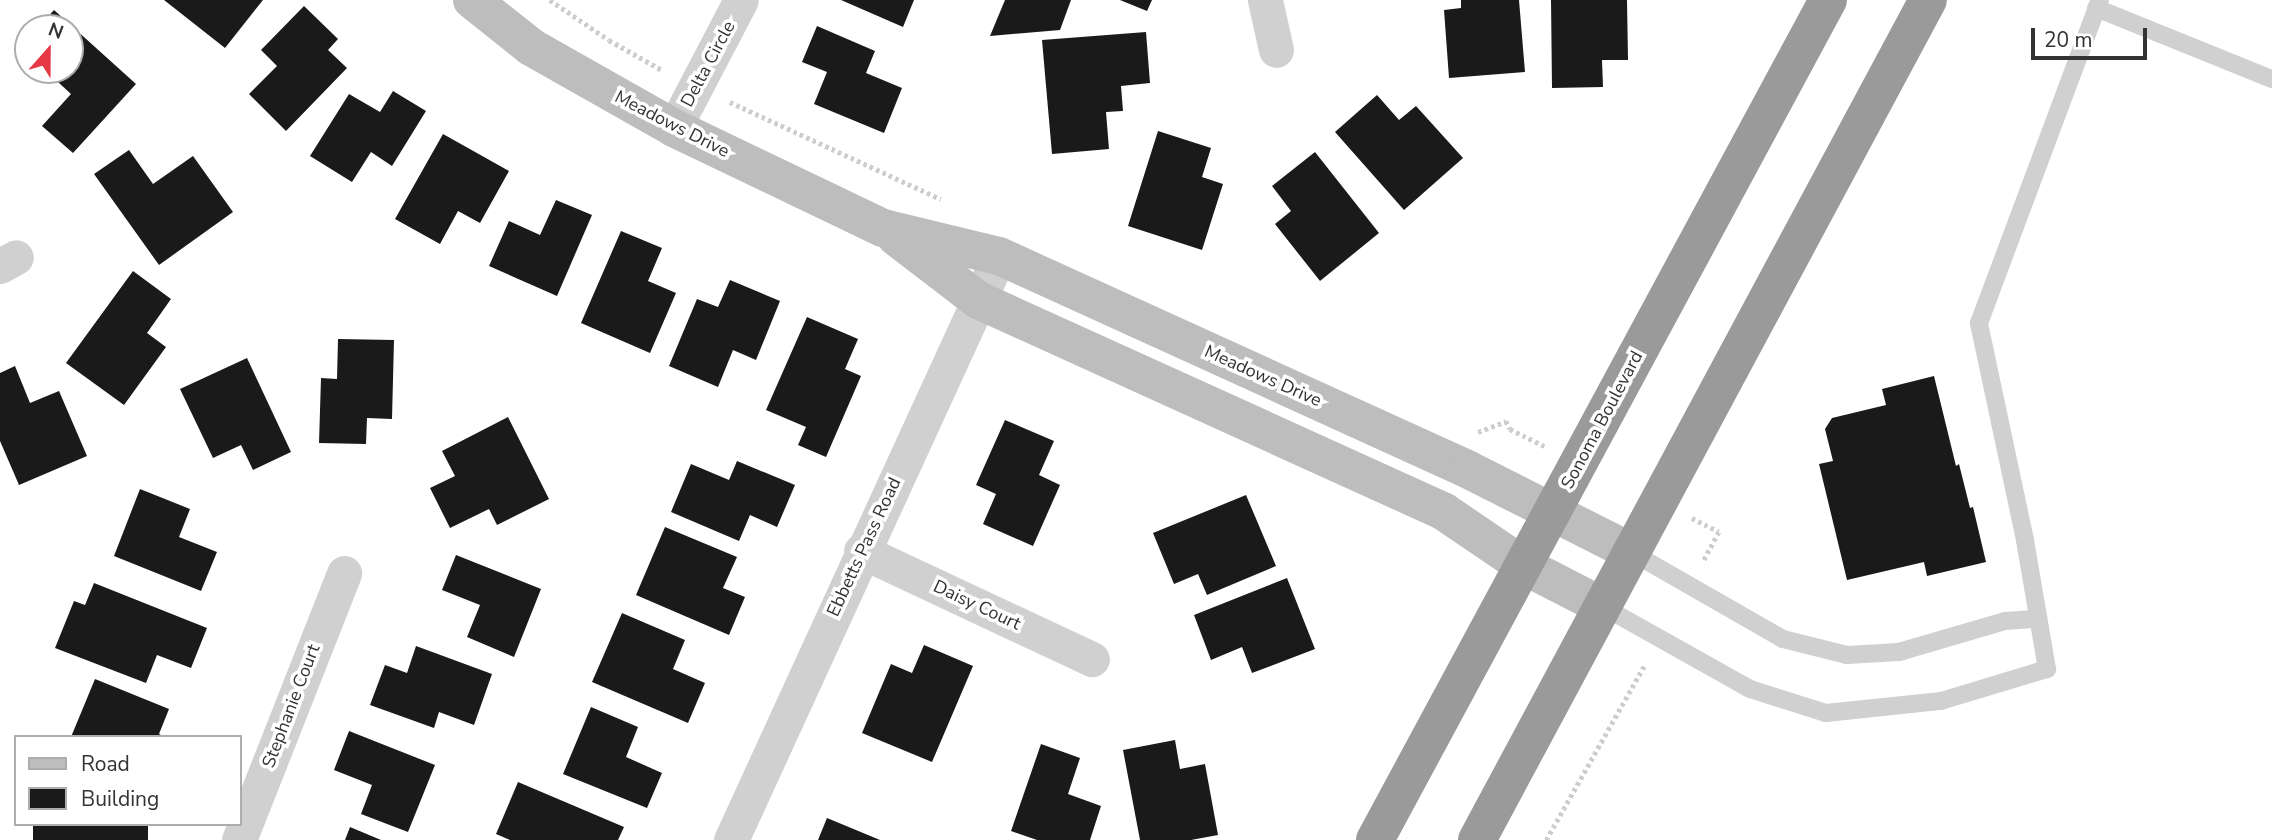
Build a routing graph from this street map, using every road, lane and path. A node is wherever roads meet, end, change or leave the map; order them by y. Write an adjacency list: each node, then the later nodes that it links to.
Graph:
1 (472, 0): 9 (street, Meadows Drive)
2 (741, 0): 9 (street, Delta Circle)
3 (1265, 0): 7 (street)
4 (1828, 0): 13 (highway, Sonoma Boulevard)
5 (1928, 0): 15 (highway)
6 (2098, 4): 8 (lane); 19 (lane)
7 (1276, 50)
8 (2272, 79)
9 (674, 128): 10 (street, Meadows Drive)
10 (883, 228): 11 (street, Meadows Drive); 12 (street, Meadows Drive)
11 (999, 256): 12 (street, Ebbetts Pass Road); 13 (street, Meadows Drive)
12 (978, 300): 14 (street, Ebbetts Pass Road); 16 (street, Meadows Drive)
13 (1553, 511): 15 (street, Meadows Drive); 16 (highway, Sonoma Boulevard)
14 (861, 551): 20 (street, Daisy Court); 23 (street, Ebbetts Pass Road)
15 (1631, 552): 18 (highway); 19 (lane)
16 (1524, 566): 18 (street, Meadows Drive); 24 (highway, Sonoma Boulevard)
17 (344, 573): 22 (street, Stephanie Court)
18 (1602, 606): 19 (lane); 25 (highway)
19 (2036, 620)
20 (1093, 659)
21 (1638, 675): 26 (path)
22 (239, 840)
23 (731, 840)
24 (1375, 840)
25 (1477, 840)
26 (1546, 840)

